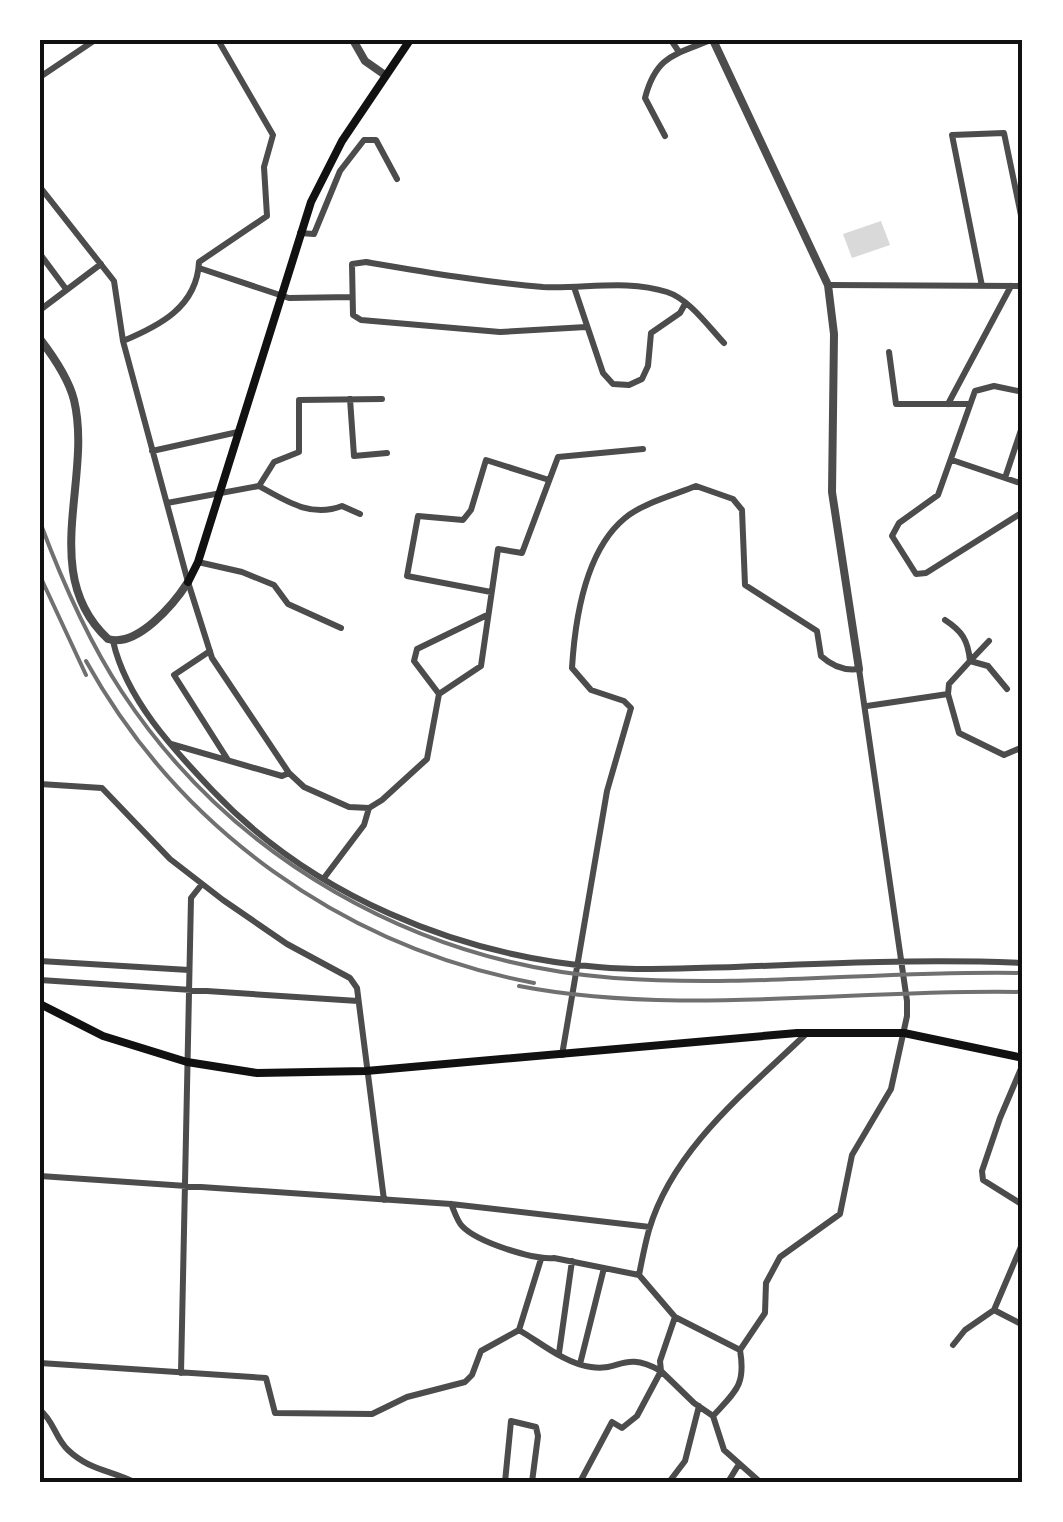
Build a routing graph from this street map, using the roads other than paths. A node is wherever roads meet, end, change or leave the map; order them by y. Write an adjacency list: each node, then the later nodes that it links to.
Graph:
1 (95, 40): 7 (street)
2 (218, 40): 18 (street)
3 (353, 40): 10 (street)
4 (410, 40): 10 (main road)
5 (671, 40): 8 (street)
6 (712, 40): 8 (street); 19 (street)
7 (85, 43): 9 (street)
8 (679, 52): 11 (street)
9 (40, 76)
10 (385, 76): 15 (main road)
11 (665, 136)
12 (397, 179): 15 (street)
13 (40, 187): 17 (street)
14 (1023, 225): 21 (street)
15 (299, 233): 25 (main road)
16 (40, 254): 24 (street)
17 (101, 264): 24 (street); 31 (street)
18 (199, 268): 25 (street); 31 (street)
19 (828, 285): 21 (street); 63 (street)
20 (574, 286): 26 (street); 27 (street); 29 (street)
21 (982, 286): 22 (street)
22 (1011, 286): 23 (street); 37 (street)
23 (1023, 286)
24 (66, 290): 28 (street)
25 (279, 296): 26 (street); 40 (main road)
26 (352, 298): 29 (street)
27 (685, 304): 29 (street); 32 (street)
28 (40, 310)
29 (586, 327)
30 (40, 339): 59 (street)
31 (123, 341): 42 (street)
32 (724, 343)
33 (889, 352): 37 (street)
34 (1023, 392): 38 (street)
35 (350, 399): 36 (street); 43 (street); 48 (street)
36 (382, 399)
37 (948, 404): 38 (street)
38 (970, 404): 44 (street)
39 (1023, 424): 45 (street)
40 (238, 432): 42 (street); 49 (main road)
41 (643, 449): 46 (street)
42 (152, 451): 50 (street)
43 (387, 453)
44 (952, 460): 45 (street); 51 (street)
45 (1005, 478): 47 (street)
46 (549, 480): 55 (street); 55 (street)
47 (1023, 484)
48 (259, 486): 49 (street); 52 (street)
49 (219, 494): 50 (street); 53 (main road)
50 (166, 503): 54 (street)
51 (1023, 512)
52 (360, 514)
53 (198, 562): 54 (main road); 58 (street)
54 (188, 582): 59 (street); 61 (street)
55 (491, 592): 56 (street)
56 (486, 616): 65 (street); 65 (street)
57 (945, 620): 62 (street)
58 (341, 628)
59 (113, 641): 68 (street)
60 (989, 641): 62 (street)
61 (210, 651): 70 (street); 71 (street)
62 (970, 661): 64 (street); 66 (street)
63 (859, 668): 67 (street); 79 (street)
64 (1006, 689)
65 (439, 694): 73 (street)
66 (948, 694): 67 (street); 69 (street)
67 (867, 706): 77 (street)
68 (170, 744): 70 (street); 74 (street)
69 (1023, 747)
70 (228, 760): 71 (street)
71 (289, 773): 73 (street)
72 (40, 784): 75 (street)
73 (368, 808): 74 (street)
74 (324, 878): 79 (street)
75 (202, 884): 80 (street); 83 (street)
76 (40, 961): 80 (street)
77 (901, 962): 78 (street); 79 (street); 86 (street)
78 (1023, 963)
79 (579, 965): 87 (street)
80 (190, 970): 82 (street)
81 (40, 980): 82 (street)
82 (189, 990): 83 (street); 89 (street)
83 (358, 1001): 90 (street)
84 (40, 1004): 89 (main road)
85 (807, 1033): 86 (main road); 87 (main road); 96 (street)
86 (904, 1033): 88 (main road); 108 (street)
87 (562, 1055): 90 (main road)
88 (1023, 1061): 95 (street)
89 (187, 1062): 90 (main road); 92 (street)
90 (366, 1071): 93 (street)
91 (40, 1176): 92 (street)
92 (187, 1186): 93 (street); 112 (street)
93 (384, 1200): 94 (street)
94 (450, 1204): 96 (street); 98 (street)
95 (1023, 1205)
96 (650, 1227): 102 (street)
97 (1023, 1242): 100 (street)
98 (541, 1259): 99 (street); 106 (street)
99 (572, 1261): 101 (street); 109 (street)
100 (1019, 1263): 103 (street)
101 (604, 1268): 102 (street); 111 (street)
102 (639, 1275): 104 (street)
103 (994, 1310): 105 (street); 107 (street)
104 (675, 1317): 108 (street); 113 (street)
105 (1023, 1325)
106 (520, 1330): 109 (street); 112 (street)
107 (954, 1345)
108 (740, 1350): 116 (street)
109 (559, 1353): 111 (street)
110 (40, 1363): 112 (street)
111 (580, 1364): 113 (street)
112 (180, 1372)
113 (661, 1372): 114 (street); 121 (street)
114 (699, 1406): 116 (street); 122 (street)
115 (40, 1410): 118 (street)
116 (713, 1416): 117 (street)
117 (739, 1464): 123 (street); 124 (street)
118 (134, 1482)
119 (506, 1482): 120 (street)
120 (532, 1482)
121 (580, 1482)
122 (669, 1482)
123 (728, 1482)
124 (760, 1482)

